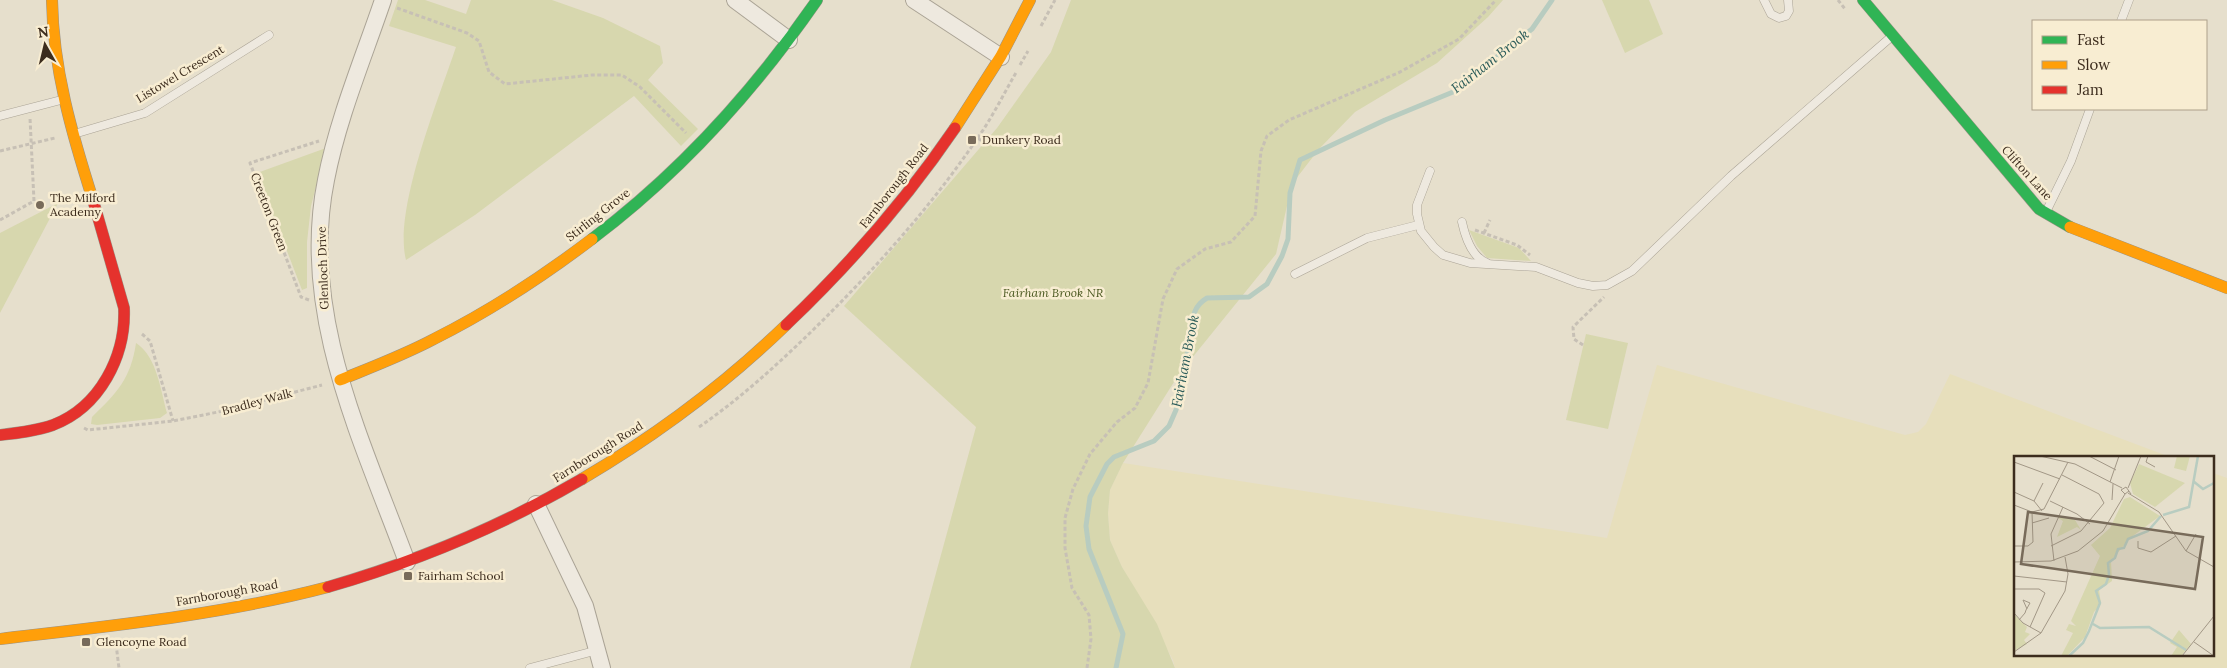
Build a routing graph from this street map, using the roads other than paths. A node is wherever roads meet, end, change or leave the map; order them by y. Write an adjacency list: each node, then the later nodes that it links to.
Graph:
1 (52, 0): 16 (street)
2 (735, 0): 14 (street)
3 (817, 0): 14 (street, Stirling Grove)
4 (914, 0): 15 (street)
5 (1030, 0): 15 (street, Farnborough Road)
6 (1764, 0): 7 (lane)
7 (1788, 0)
8 (1863, 0): 13 (street, Clifton Lane)
9 (2129, 0): 11 (lane)
10 (383, 1): 27 (street, Glenloch Drive)
11 (2121, 20)
12 (269, 34): 19 (lane, Listowel Crescent)
13 (1893, 36): 21 (street, Clifton Lane); 24 (lane)
14 (789, 40): 27 (street, Stirling Grove)
15 (1001, 58): 29 (street, Farnborough Road)
16 (63, 100): 18 (lane); 19 (street)
17 (2090, 110): 21 (lane)
18 (0, 116)
19 (73, 134): 28 (street)
20 (1430, 171): 23 (lane)
21 (2045, 213): 26 (street, Clifton Lane)
22 (1462, 223): 24 (lane)
23 (1418, 224): 24 (lane); 25 (lane)
24 (1489, 264)
25 (1295, 274)
26 (2227, 288)
27 (340, 380): 30 (street, Glenloch Drive)
28 (0, 436)
29 (536, 504): 30 (street, Farnborough Road); 32 (street)
30 (407, 562): 31 (street, Farnborough Road)
31 (0, 639)
32 (598, 650): 33 (lane); 34 (street)
33 (530, 668)
34 (602, 668)

